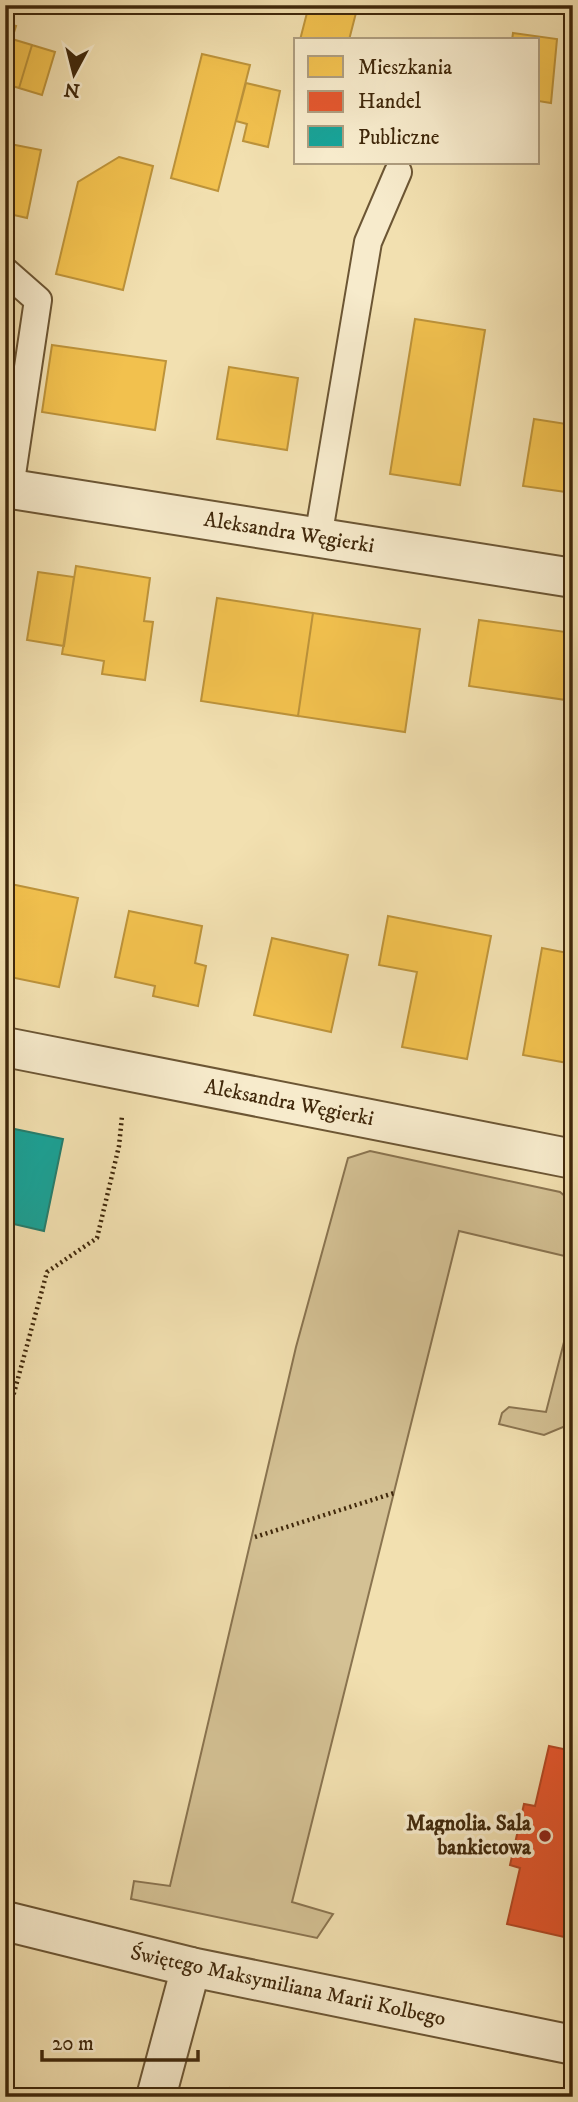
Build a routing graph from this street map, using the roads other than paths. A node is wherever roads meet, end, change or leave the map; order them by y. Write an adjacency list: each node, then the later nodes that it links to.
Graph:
1 (398, 172): 4 (lane)
2 (5, 271): 3 (lane)
3 (7, 488): 4 (street, Aleksandra Węgierki)
4 (318, 538): 5 (street, Aleksandra Węgierki)
5 (573, 578)
6 (5, 1047): 7 (street, Aleksandra Węgierki)
7 (573, 1159)
8 (5, 1921): 9 (street, Świętego Maksymiliana Marii Kolbego)
9 (191, 1967): 10 (street, Świętego Maksymiliana Marii Kolbego); 11 (street)
10 (573, 2045)
11 (156, 2097)

